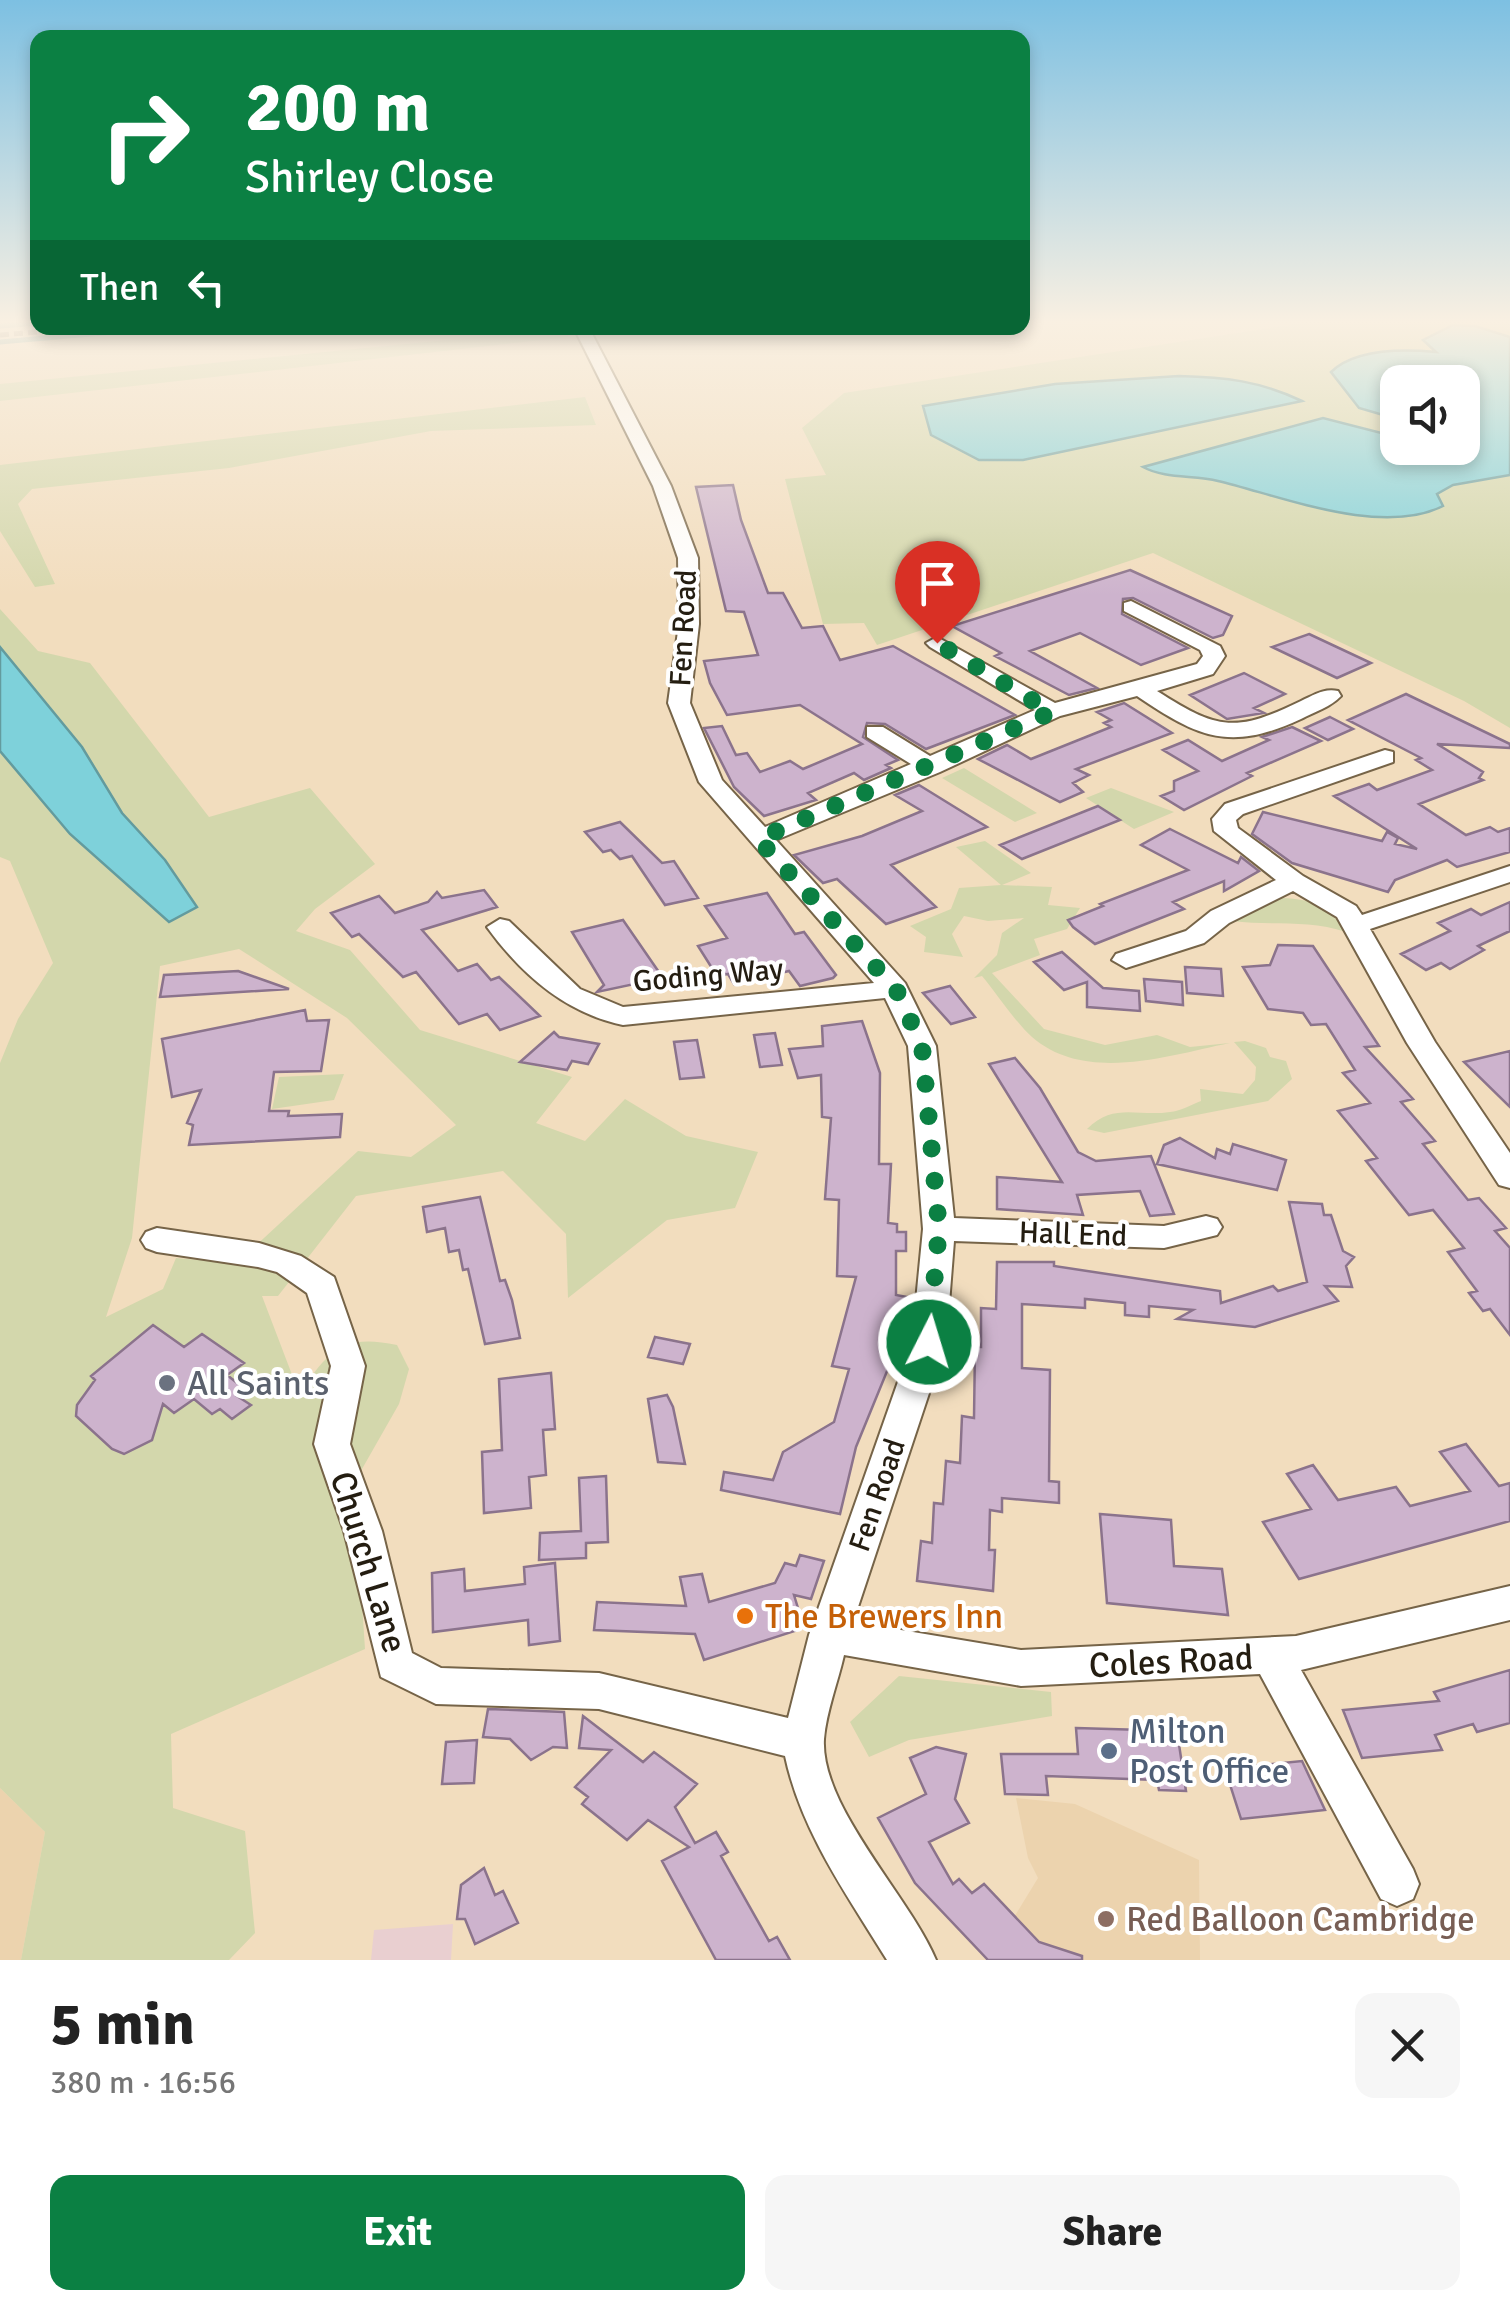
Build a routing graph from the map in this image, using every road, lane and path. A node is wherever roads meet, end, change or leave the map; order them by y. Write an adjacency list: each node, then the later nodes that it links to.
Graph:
1 (624, 412): 10 (street, Fen Road)
2 (1130, 607): 4 (street)
3 (937, 643): 6 (street)
4 (1140, 689): 5 (street); 6 (street)
5 (1330, 696)
6 (1052, 712): 9 (street)
7 (875, 732): 9 (street)
8 (1385, 757): 12 (street)
9 (932, 766): 10 (street)
10 (758, 839): 16 (street, Fen Road)
11 (1510, 874): 13 (street)
12 (1294, 881): 13 (street); 15 (street)
13 (1357, 925): 17 (street)
14 (500, 927): 16 (street, Goding Way)
15 (1126, 960)
16 (896, 989): 19 (street, Fen Road)
17 (1510, 1177)
18 (1206, 1227): 19 (street, Hall End)
19 (939, 1228): 22 (street, Fen Road)
20 (157, 1240): 24 (street, Church Lane)
21 (1510, 1603): 23 (street, Coles Road)
22 (828, 1635): 23 (street, Coles Road); 24 (street, Fen Road)
23 (1272, 1656): 25 (street)
24 (803, 1741): 26 (street, Fen Road)
25 (1398, 1884)
26 (914, 1960)

